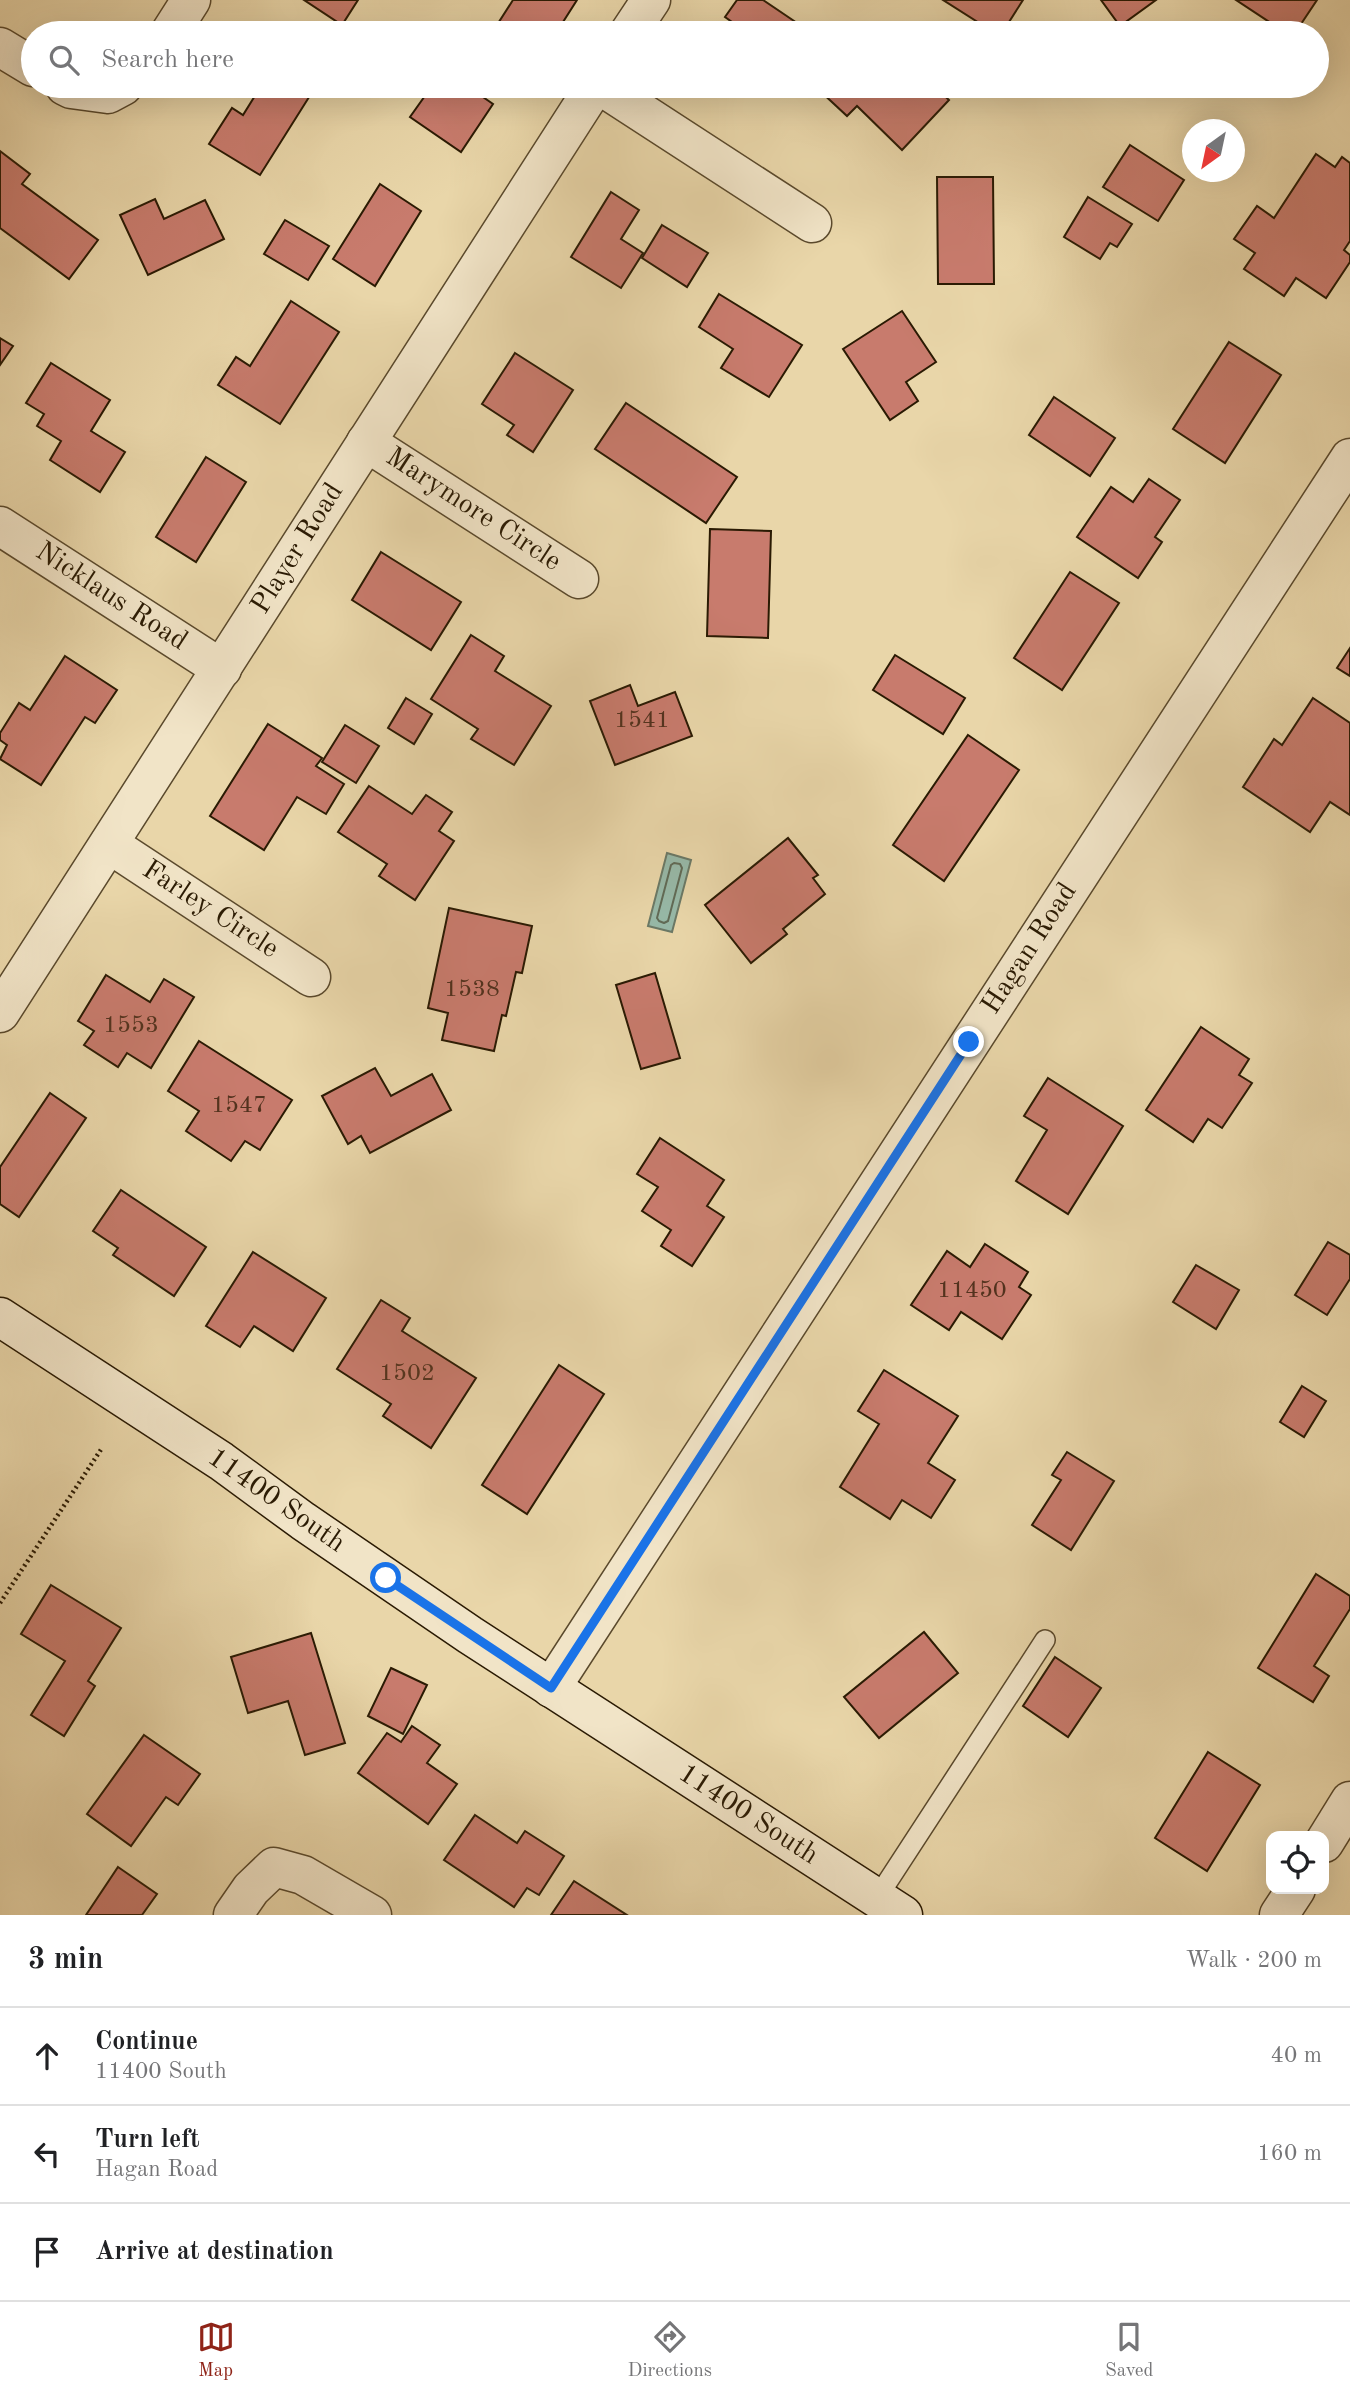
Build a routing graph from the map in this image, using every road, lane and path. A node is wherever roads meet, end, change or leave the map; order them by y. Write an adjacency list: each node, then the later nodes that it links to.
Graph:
1 (191, 0): 3 (street)
2 (651, 0): 4 (street)
3 (178, 21)
4 (637, 21)
5 (0, 47): 6 (street)
6 (21, 60)
7 (587, 98): 10 (street, Player Road)
8 (620, 98): 9 (street)
9 (813, 223)
10 (366, 442): 13 (street, Marymore Circle); 14 (street, Player Road)
11 (1350, 458): 22 (street, Hagan Road)
12 (0, 526): 14 (street, Nicklaus Road)
13 (579, 579)
14 (222, 669): 15 (street, Player Road)
15 (109, 844): 16 (street, Farley Circle); 17 (street, Player Road)
16 (311, 977)
17 (0, 1013)
18 (0, 1317): 22 (street, 11400 South)
19 (102, 1448): 20 (path)
20 (0, 1603)
21 (1045, 1640): 26 (lane)
22 (551, 1688): 26 (street, 11400 South)
23 (1350, 1801): 24 (street)
24 (1329, 1835)
25 (1293, 1894): 29 (street)
26 (896, 1911)
27 (233, 1915): 28 (street)
28 (372, 1915)
29 (1279, 1915)

